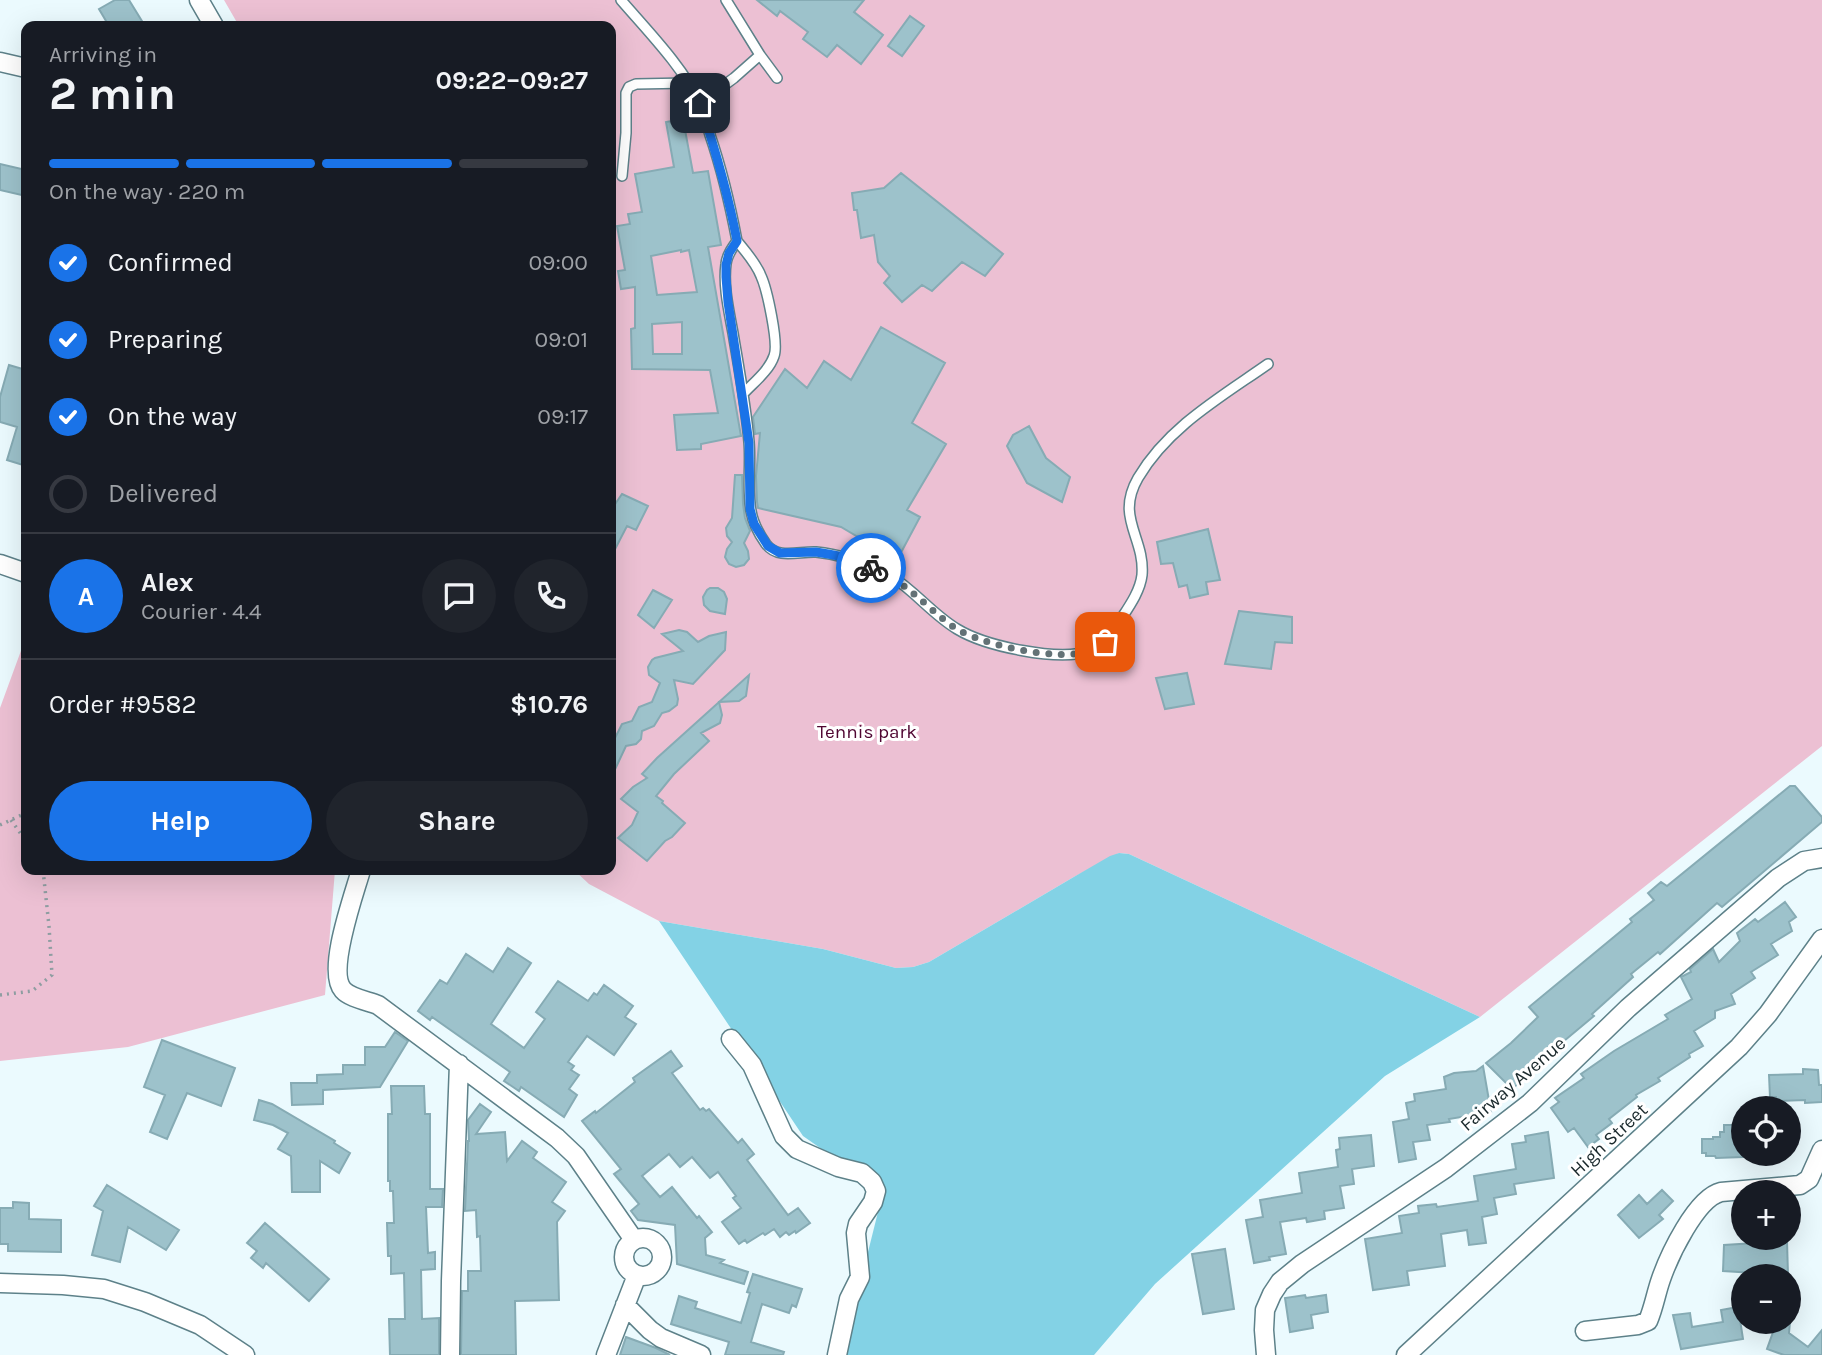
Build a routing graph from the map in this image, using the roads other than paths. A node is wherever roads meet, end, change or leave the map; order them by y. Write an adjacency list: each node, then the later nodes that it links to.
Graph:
1 (199, 0): 4 (street)
2 (621, 0): 9 (lane)
3 (726, 0): 5 (lane)
4 (211, 21)
5 (760, 55): 8 (lane); 10 (lane)
6 (0, 62): 7 (street)
7 (21, 67)
8 (777, 78)
9 (688, 83): 10 (lane); 11 (lane)
10 (700, 103): 12 (lane)
11 (622, 176)
12 (737, 241): 14 (lane); 14 (lane)
13 (1268, 364): 14 (lane)
14 (743, 394)
15 (0, 564): 16 (street)
16 (21, 571)
17 (21, 572): 18 (street)
18 (0, 575)
19 (1822, 858): 36 (street, Fairway Avenue)
20 (360, 875): 24 (street)
21 (1822, 939): 22 (street, High Street)
22 (1816, 961): 37 (street, High Street)
23 (731, 1039): 35 (street)
24 (459, 1064): 26 (street); 32 (street)
25 (1822, 1150): 30 (street)
26 (634, 1240): 27 (street); 27 (street)
27 (637, 1275): 29 (street)
28 (0, 1283): 31 (street)
29 (625, 1305): 33 (street); 34 (street)
30 (1585, 1331)
31 (245, 1355)
32 (450, 1355)
33 (606, 1355)
34 (701, 1355)
35 (837, 1355)
36 (1266, 1355)
37 (1406, 1355)

